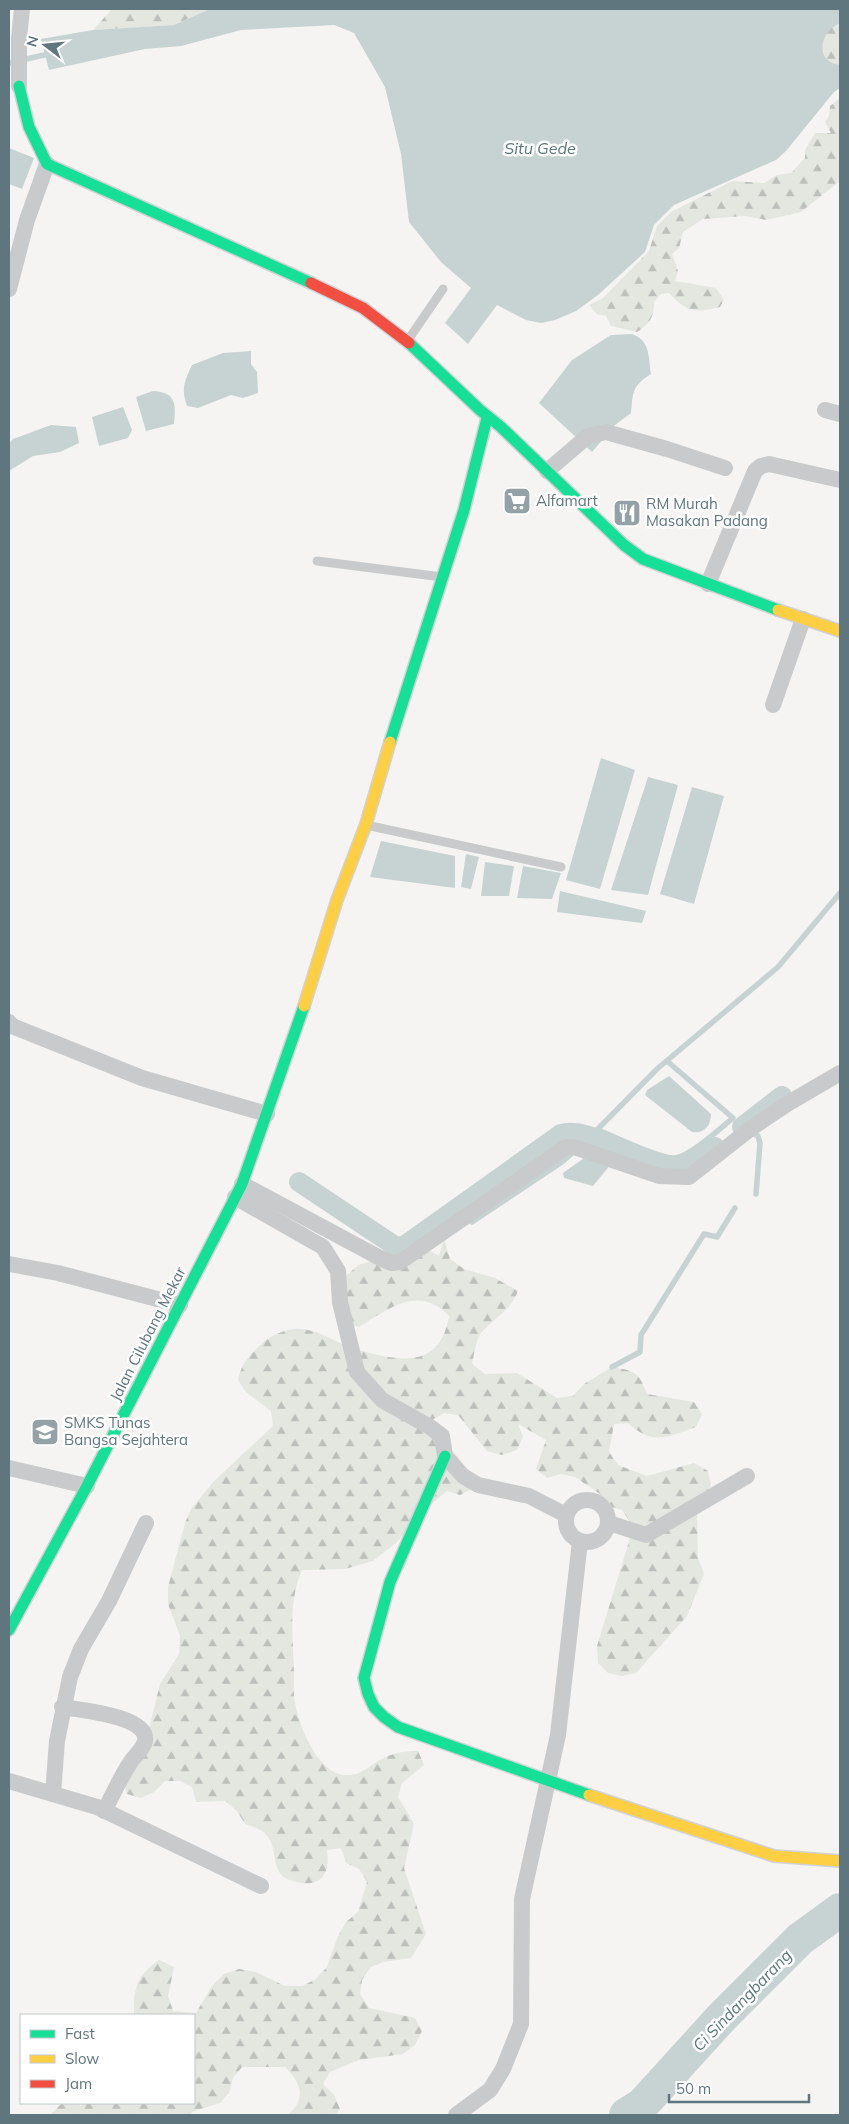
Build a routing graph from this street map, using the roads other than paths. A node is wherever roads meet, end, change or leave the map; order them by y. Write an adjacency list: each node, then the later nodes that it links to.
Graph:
1 (22, 9): 2 (street)
2 (19, 86): 3 (street)
3 (47, 164): 4 (street); 6 (street)
4 (9, 289)
5 (442, 289): 6 (lane)
6 (408, 340): 7 (street)
7 (487, 418): 9 (street); 12 (street, Jalan Cilubang Mekar)
8 (725, 468): 9 (street)
9 (547, 472): 13 (street)
10 (840, 480): 13 (street)
11 (316, 561): 12 (lane)
12 (443, 577): 17 (street, Jalan Cilubang Mekar)
13 (708, 584): 14 (street)
14 (803, 619): 15 (street); 16 (street)
15 (840, 631)
16 (773, 705)
17 (361, 822): 18 (lane); 21 (street, Jalan Cilubang Mekar)
18 (561, 867)
19 (9, 1022): 21 (street)
20 (840, 1073): 22 (street)
21 (267, 1114): 22 (street, Jalan Cilubang Mekar)
22 (239, 1190): 24 (street, Jalan Cilubang Mekar); 25 (street)
23 (9, 1264): 24 (street)
24 (180, 1305): 28 (street, Jalan Cilubang Mekar)
25 (445, 1456): 29 (street); 36 (street)
26 (9, 1468): 28 (street)
27 (747, 1476): 31 (street)
28 (87, 1486): 33 (street, Jalan Cilubang Mekar)
29 (566, 1515): 31 (street); 32 (street)
30 (146, 1523): 34 (street)
31 (609, 1523): 32 (street)
32 (580, 1541): 36 (street)
33 (9, 1630)
34 (62, 1707): 37 (street); 38 (street)
35 (9, 1781): 37 (street)
36 (548, 1782): 39 (street); 41 (street)
37 (54, 1794): 38 (street)
38 (104, 1811): 40 (street)
39 (840, 1861)
40 (261, 1886)
41 (456, 2115)

